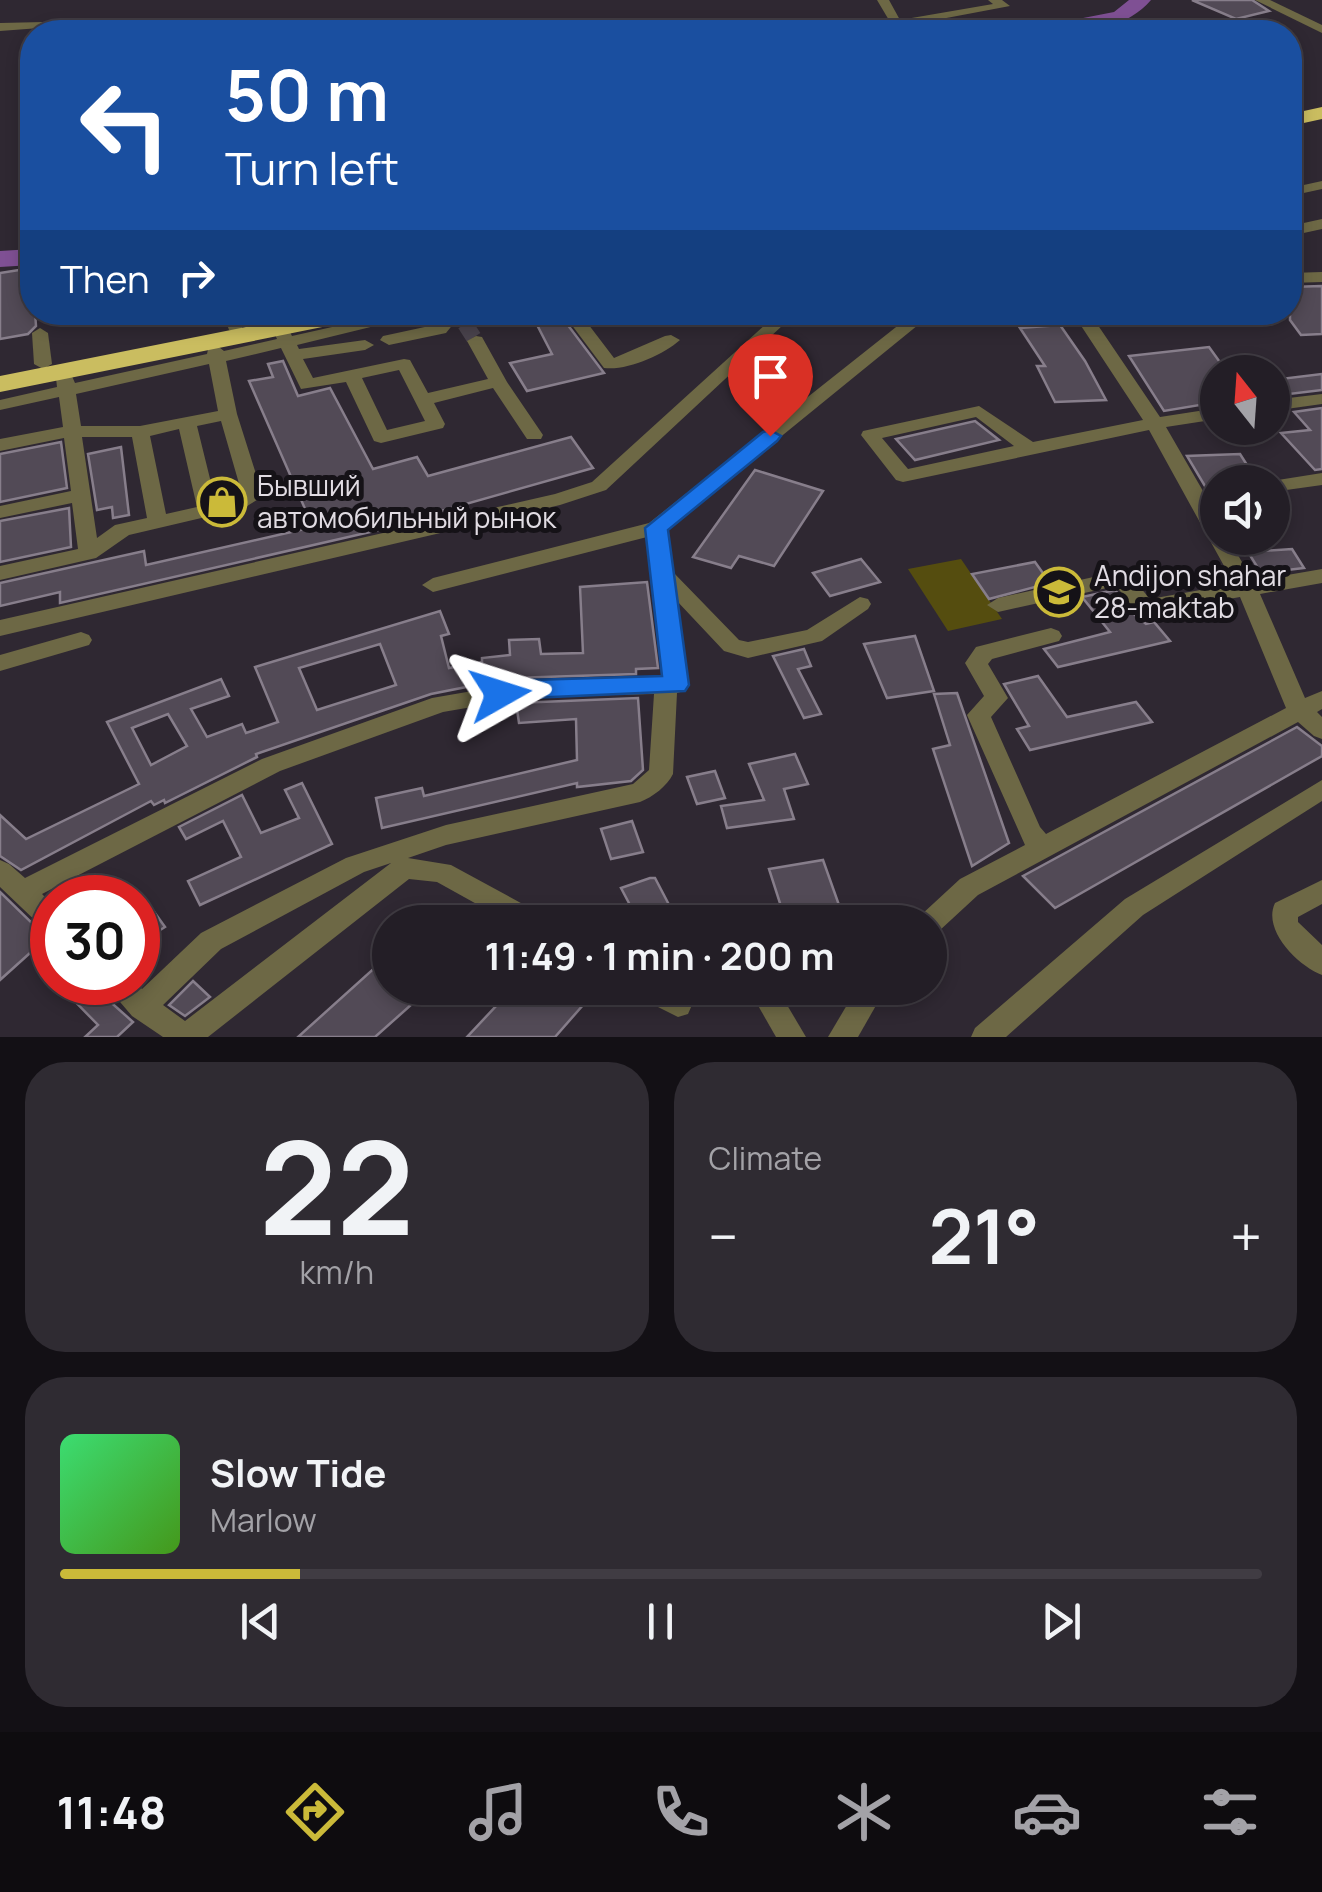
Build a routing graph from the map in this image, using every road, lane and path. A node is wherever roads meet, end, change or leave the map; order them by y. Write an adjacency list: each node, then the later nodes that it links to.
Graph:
1 (868, 0): 7 (street)
2 (905, 0): 5 (street)
3 (994, 0): 8 (street)
4 (1261, 0): 6 (street)
5 (884, 2)
6 (1287, 5): 9 (street)
7 (889, 20)
8 (920, 20)
9 (1322, 28)
10 (259, 325): 19 (highway)
11 (329, 325): 23 (highway)
12 (364, 325): 23 (street)
13 (446, 325): 20 (street)
14 (580, 325): 21 (street)
15 (775, 325): 62 (street)
16 (910, 325): 52 (street)
17 (1089, 325): 37 (street)
18 (40, 333): 27 (street)
19 (224, 335): 23 (highway); 27 (highway); 34 (street)
20 (389, 340)
21 (671, 340)
22 (476, 341): 28 (street)
23 (286, 342): 24 (street); 26 (street)
24 (365, 344)
25 (0, 372): 27 (highway)
26 (352, 375): 31 (street); 31 (street)
27 (58, 376): 29 (highway); 33 (street); 38 (street)
28 (498, 382): 31 (street); 40 (street)
29 (0, 384)
30 (1322, 399): 32 (street)
31 (423, 400)
32 (1290, 403)
33 (0, 405)
34 (228, 414): 36 (street); 49 (street)
35 (1200, 416): 37 (street)
36 (187, 422): 39 (street); 49 (street)
37 (1154, 422): 42 (street); 46 (street)
38 (72, 431): 39 (street); 41 (street); 45 (street)
39 (140, 432): 51 (street)
40 (534, 435)
41 (0, 444)
42 (1030, 449): 42 (street)
43 (1322, 479): 44 (street)
44 (1290, 483)
45 (81, 495): 50 (street); 53 (street)
46 (1195, 496): 47 (street); 48 (street)
47 (1200, 496)
48 (1200, 505)
49 (208, 511): 51 (street)
50 (0, 512)
51 (158, 522): 53 (street)
52 (656, 528): 56 (street); 58 (street)
53 (88, 553): 55 (street)
54 (1228, 555): 59 (street)
55 (0, 573)
56 (663, 574): 60 (street); 66 (street)
57 (1322, 576): 59 (street)
58 (434, 585)
59 (1248, 591): 61 (street); 67 (street)
60 (860, 604)
61 (998, 606)
62 (0, 628)
63 (1051, 636): 70 (street)
64 (81, 640): 65 (street)
65 (0, 664)
66 (666, 685): 73 (street); 80 (street)
67 (1310, 704): 68 (street); 70 (street)
68 (1322, 730)
69 (1322, 790): 84 (street)
70 (1043, 848): 76 (street)
71 (0, 872): 73 (street)
72 (1322, 890): 77 (street)
73 (23, 892): 74 (street)
74 (30, 899)
75 (501, 905): 81 (street)
76 (947, 907)
77 (1322, 963)
78 (772, 1005): 82 (street)
79 (862, 1005): 83 (street)
80 (142, 1007): 81 (street)
81 (178, 1034)
82 (792, 1037)
83 (842, 1037)
84 (985, 1037)

